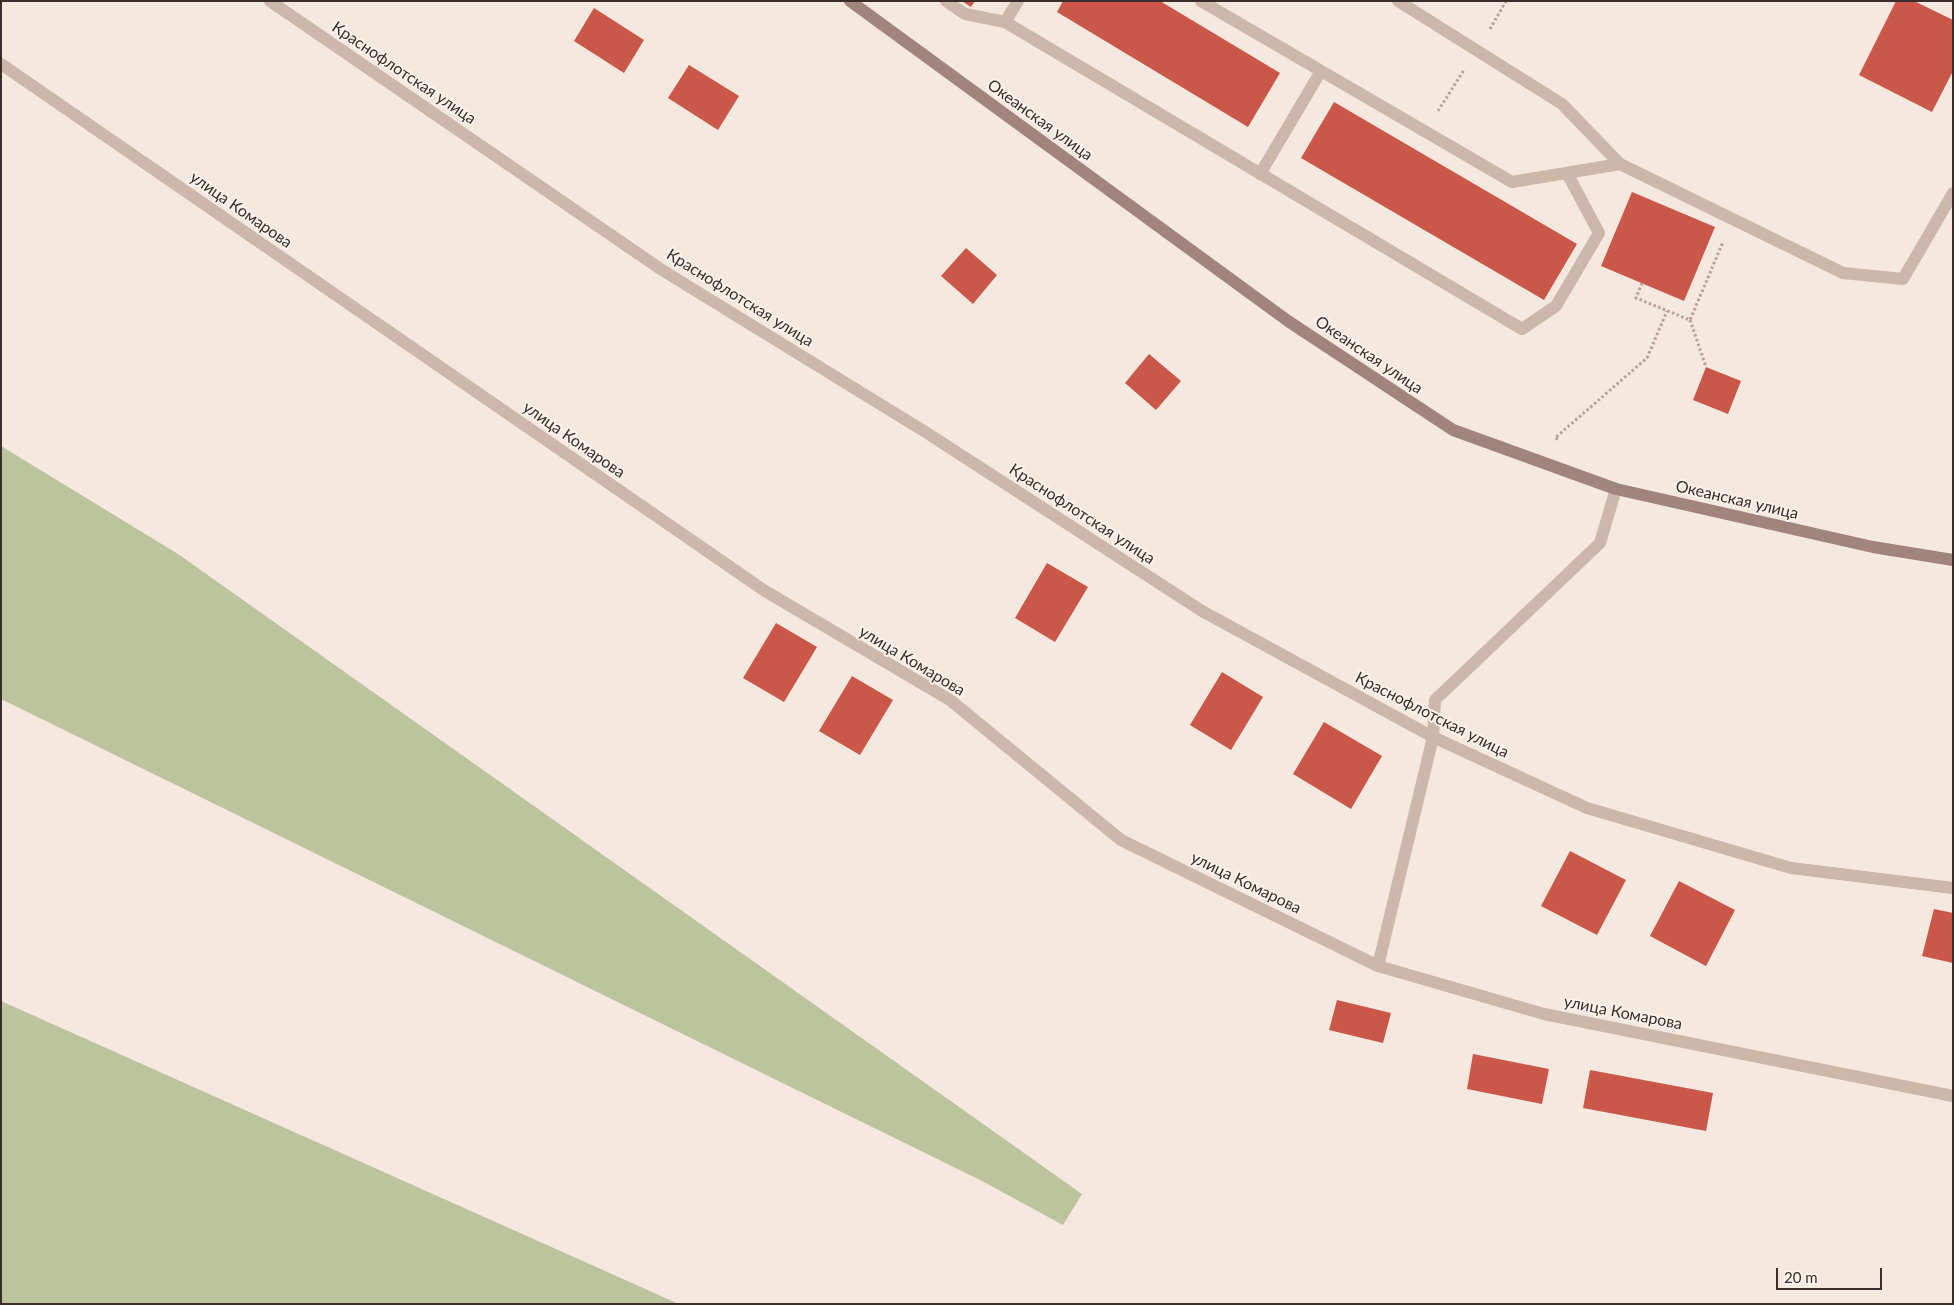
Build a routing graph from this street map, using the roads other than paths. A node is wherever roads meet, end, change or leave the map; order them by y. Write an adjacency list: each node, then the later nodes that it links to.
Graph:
1 (270, 1): 16 (street, Краснофлотская улица)
2 (850, 1): 14 (main road, Океанская улица)
3 (946, 1): 7 (street)
4 (1018, 1): 7 (street)
5 (1201, 1): 9 (street)
6 (1398, 1): 10 (street)
7 (1005, 22): 12 (street)
8 (1, 64): 18 (street, улица Комарова)
9 (1321, 71): 11 (street); 12 (street)
10 (1620, 164): 11 (street); 13 (street)
11 (1567, 173): 12 (street)
12 (1260, 174)
13 (1953, 193)
14 (1616, 489): 15 (main road, Океанская улица); 16 (street)
15 (1953, 560)
16 (1433, 737): 17 (street, Краснофлотская улица); 18 (street)
17 (1953, 888)
18 (1378, 966): 19 (street, улица Комарова)
19 (1953, 1096)

